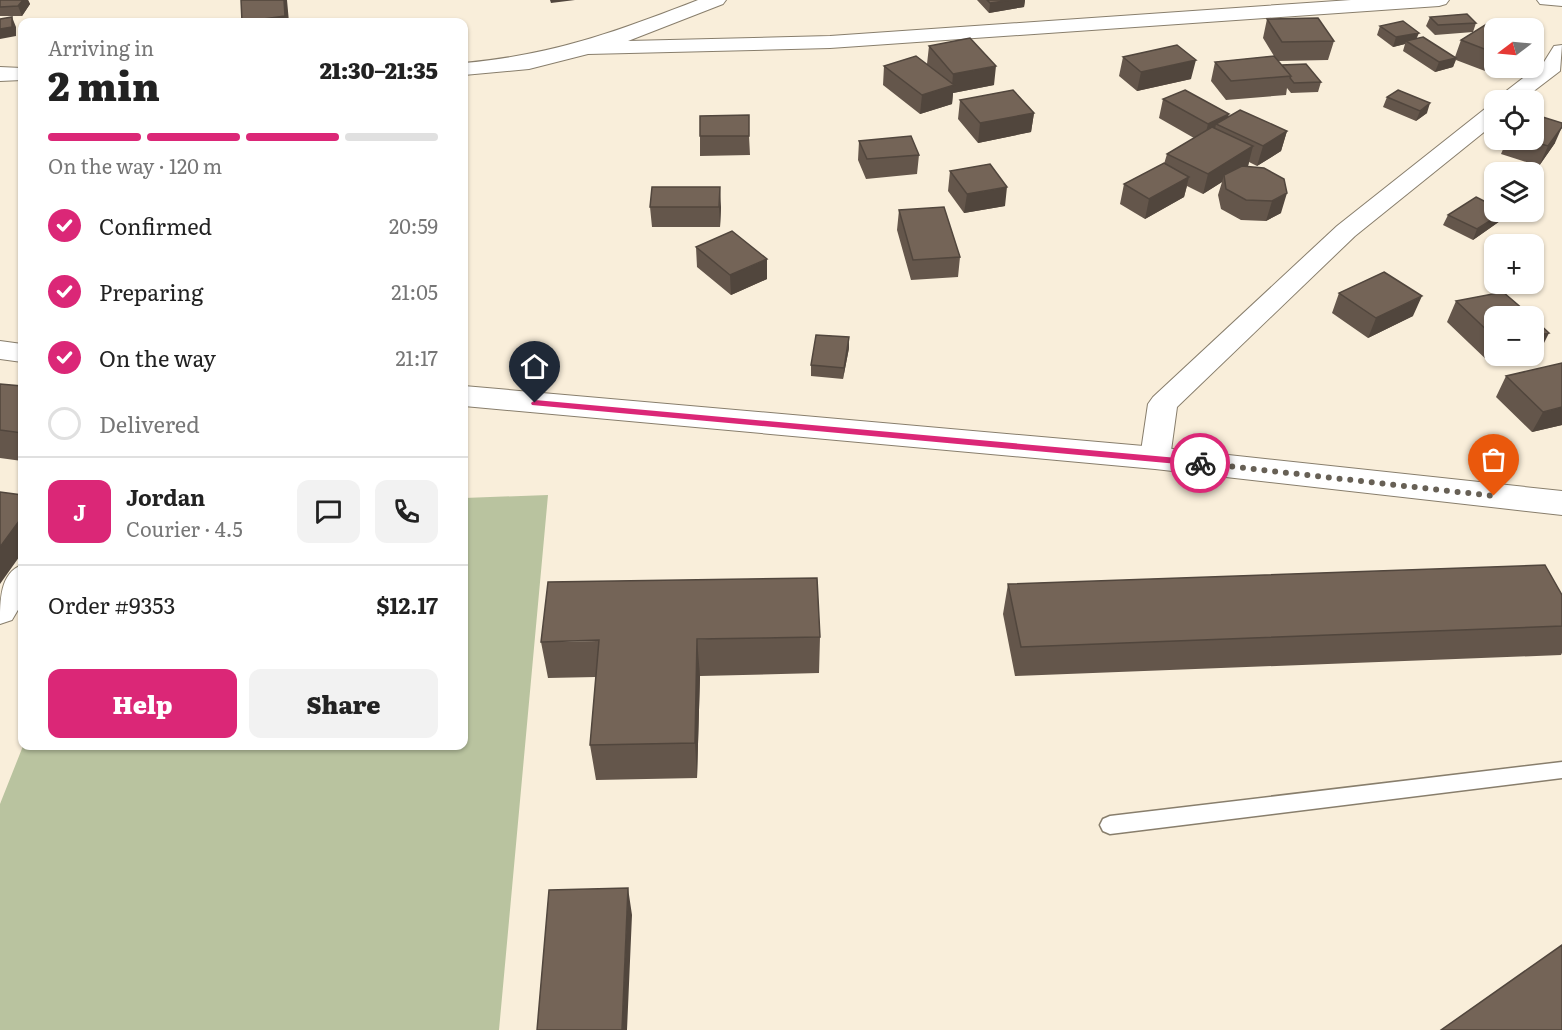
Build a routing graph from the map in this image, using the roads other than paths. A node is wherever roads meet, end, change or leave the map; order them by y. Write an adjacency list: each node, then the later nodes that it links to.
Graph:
1 (716, 0): 5 (street)
2 (1439, 0): 5 (street)
3 (1547, 0): 4 (street)
4 (1562, 0)
5 (591, 48): 8 (street)
6 (1562, 51): 12 (street)
7 (468, 69): 8 (street)
8 (487, 69): 11 (street)
9 (0, 74): 10 (street)
10 (18, 74)
11 (468, 83)
12 (1522, 90)
13 (1484, 121): 17 (street)
14 (0, 350): 15 (highway)
15 (18, 352)
16 (468, 396): 17 (highway)
17 (1155, 458): 18 (highway)
18 (1562, 503)
19 (18, 583): 20 (street)
20 (0, 611)
21 (1562, 770): 22 (lane)
22 (1110, 825)

